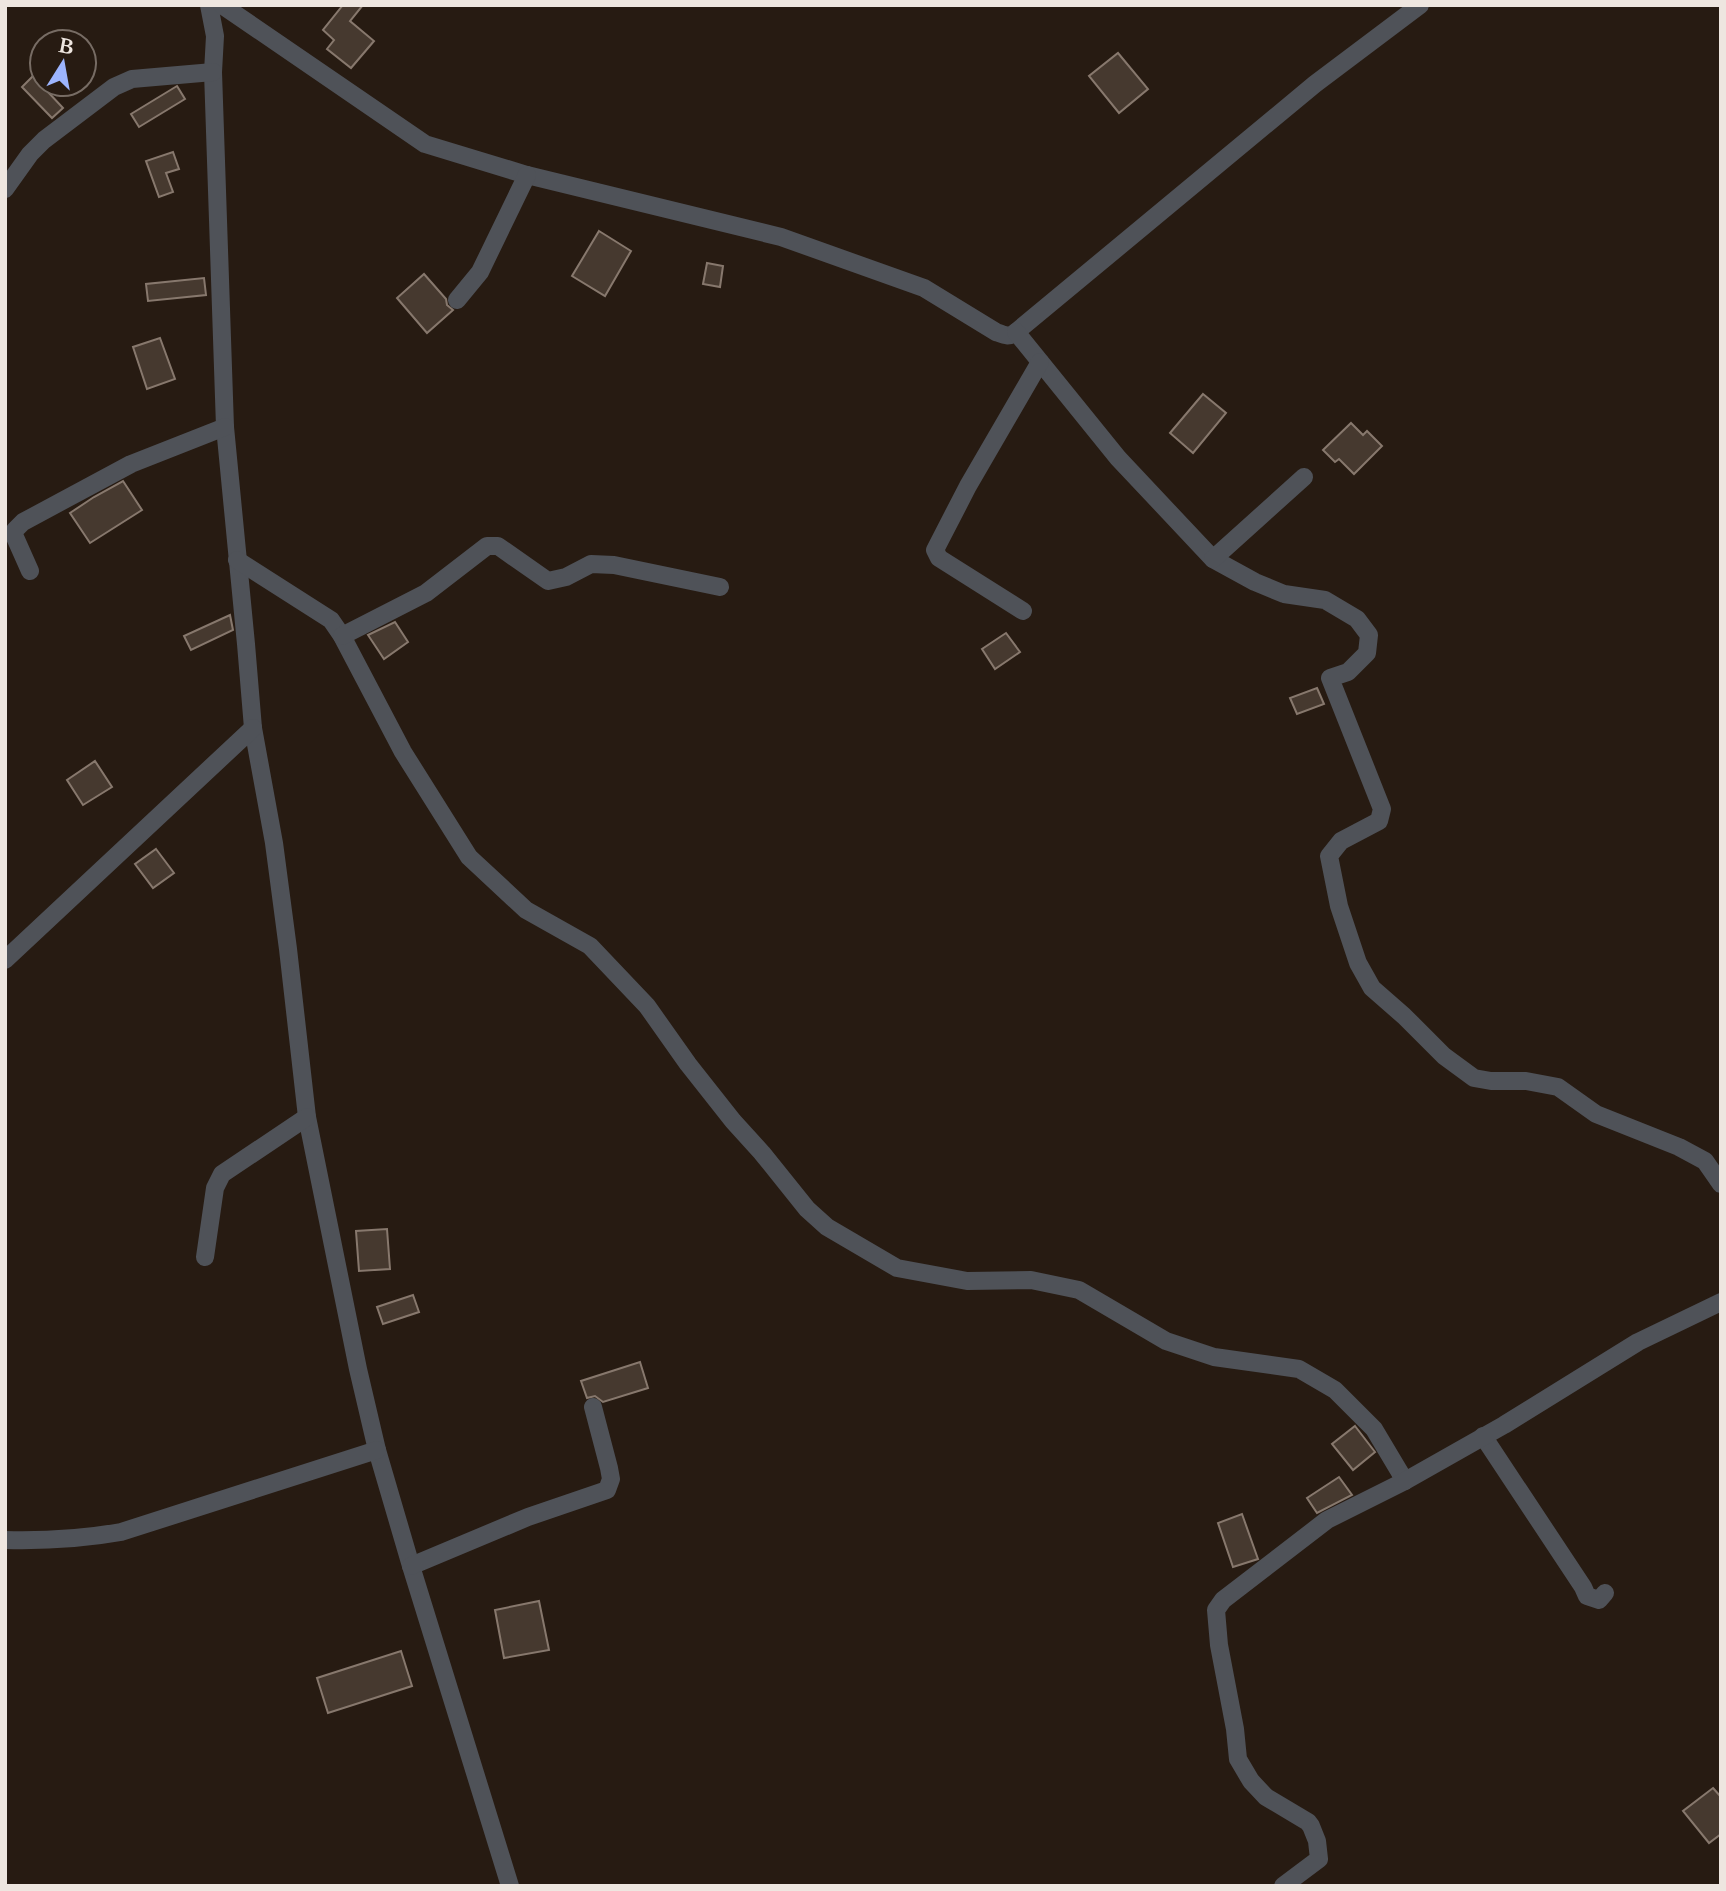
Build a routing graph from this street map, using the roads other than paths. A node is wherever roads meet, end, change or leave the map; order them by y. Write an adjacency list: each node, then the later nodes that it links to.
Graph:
1 (209, 5): 4 (street)
2 (222, 5): 5 (street)
3 (1420, 5): 8 (street)
4 (213, 72): 6 (street); 10 (street)
5 (527, 175): 7 (street); 8 (street)
6 (5, 189)
7 (457, 300)
8 (1016, 332): 9 (street)
9 (1040, 362): 12 (street); 16 (street)
10 (225, 427): 13 (street); 14 (street)
11 (1304, 477): 12 (street)
12 (1213, 559): 21 (street)
13 (237, 560): 17 (street); 18 (street)
14 (30, 571)
15 (720, 587): 17 (street)
16 (1023, 611)
17 (342, 636): 27 (street)
18 (253, 728): 19 (street); 20 (street)
19 (5, 960)
20 (307, 1117): 22 (street); 26 (street)
21 (1721, 1184)
22 (205, 1258)
23 (1721, 1302): 25 (street)
24 (593, 1407): 29 (street)
25 (1483, 1436): 27 (street); 30 (street)
26 (377, 1450): 28 (street); 29 (street)
27 (1405, 1481): 32 (street)
28 (5, 1540)
29 (411, 1566): 31 (street)
30 (1605, 1593)
31 (510, 1886)
32 (1283, 1886)

